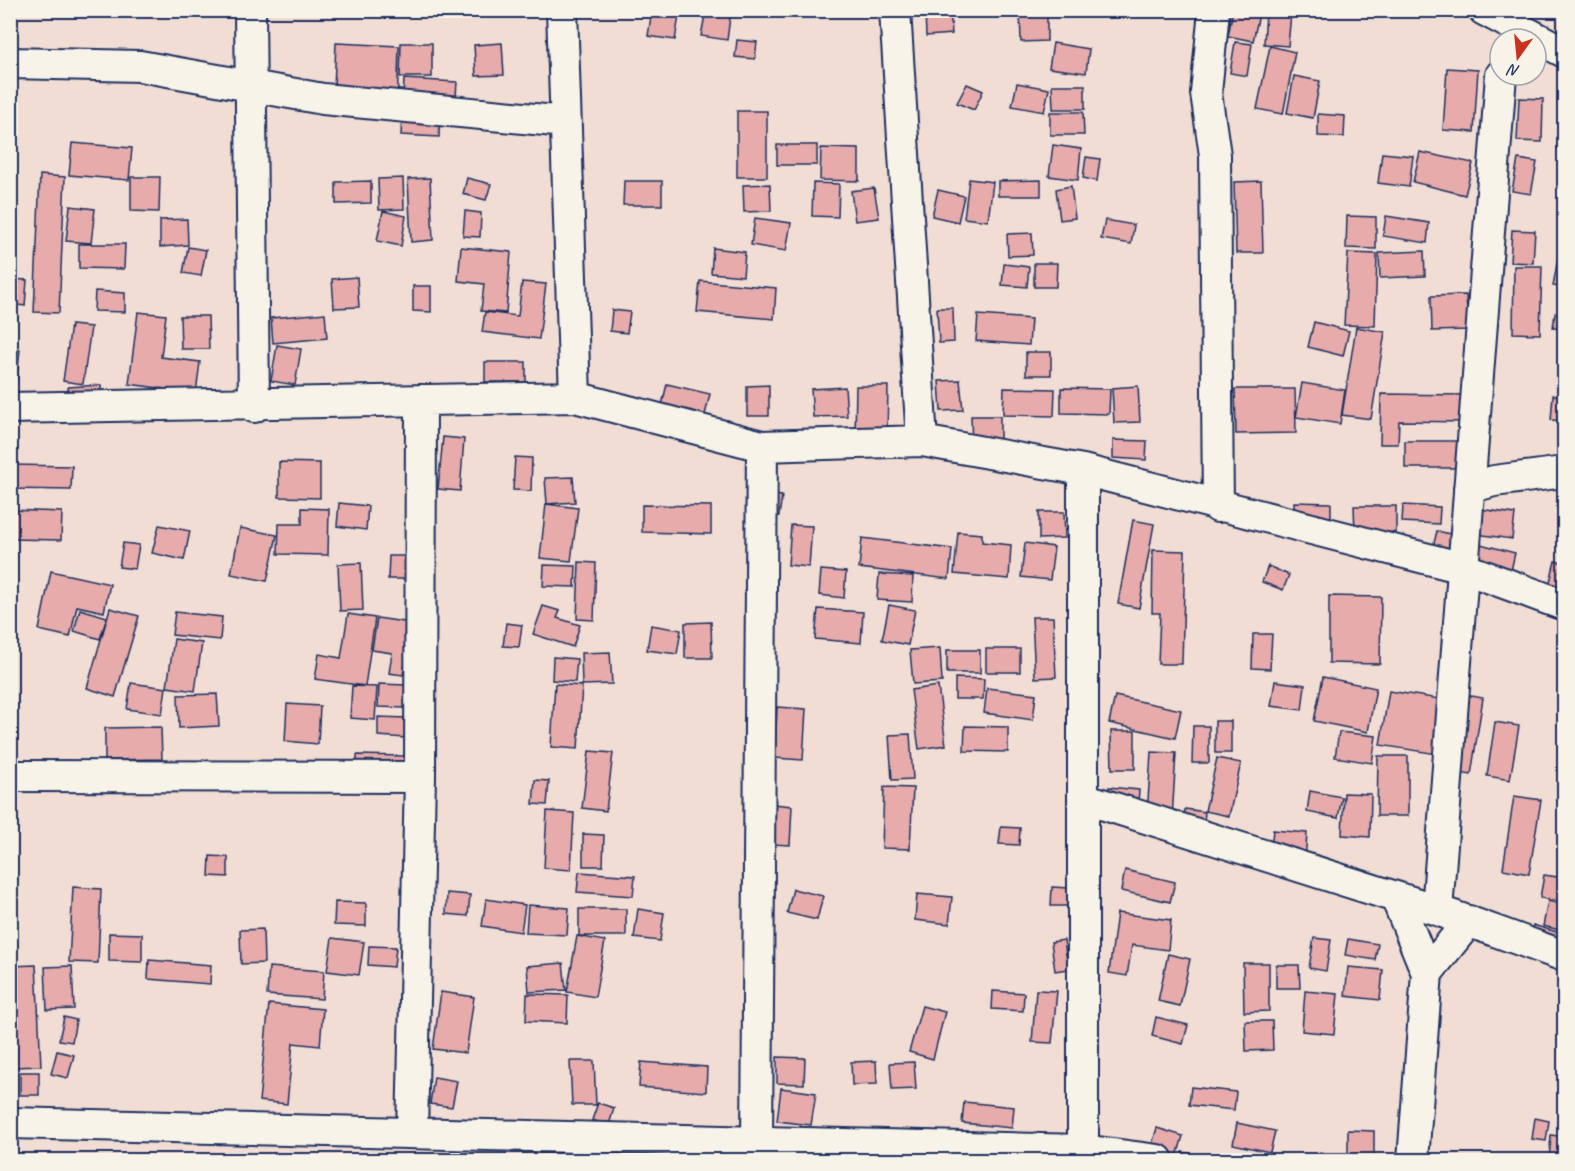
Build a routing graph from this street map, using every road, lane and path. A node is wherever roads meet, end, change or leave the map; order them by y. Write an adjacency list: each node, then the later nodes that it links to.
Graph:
1 (250, 10): 8 (street)
2 (562, 10): 10 (street)
3 (895, 10): 15 (street)
4 (1214, 10): 20 (street)
5 (1497, 23): 6 (street)
6 (1564, 52)
7 (10, 63): 8 (street)
8 (251, 85): 10 (street); 13 (street)
9 (1500, 87): 19 (street)
10 (566, 122): 11 (street)
11 (575, 397): 12 (street); 16 (street)
12 (421, 400): 13 (street); 24 (street)
13 (255, 405): 14 (street)
14 (10, 408)
15 (922, 441): 16 (street); 17 (street)
16 (762, 446): 33 (street)
17 (1083, 470): 20 (street); 25 (street)
18 (1564, 472): 19 (street)
19 (1469, 488): 21 (street)
20 (1218, 506): 21 (street)
21 (1463, 568): 22 (street); 27 (street)
22 (1564, 605)
23 (10, 776): 24 (street)
24 (420, 777): 32 (street)
25 (1083, 798): 26 (street); 34 (street)
26 (1396, 897): 27 (street); 30 (street)
27 (1437, 910): 28 (street)
28 (1469, 921): 29 (street); 30 (street)
29 (1564, 956)
30 (1427, 973): 36 (street)
31 (10, 1123): 32 (street)
32 (412, 1133): 33 (street)
33 (756, 1143): 34 (street)
34 (1083, 1155): 35 (street)
35 (1158, 1161)
36 (1413, 1161)

